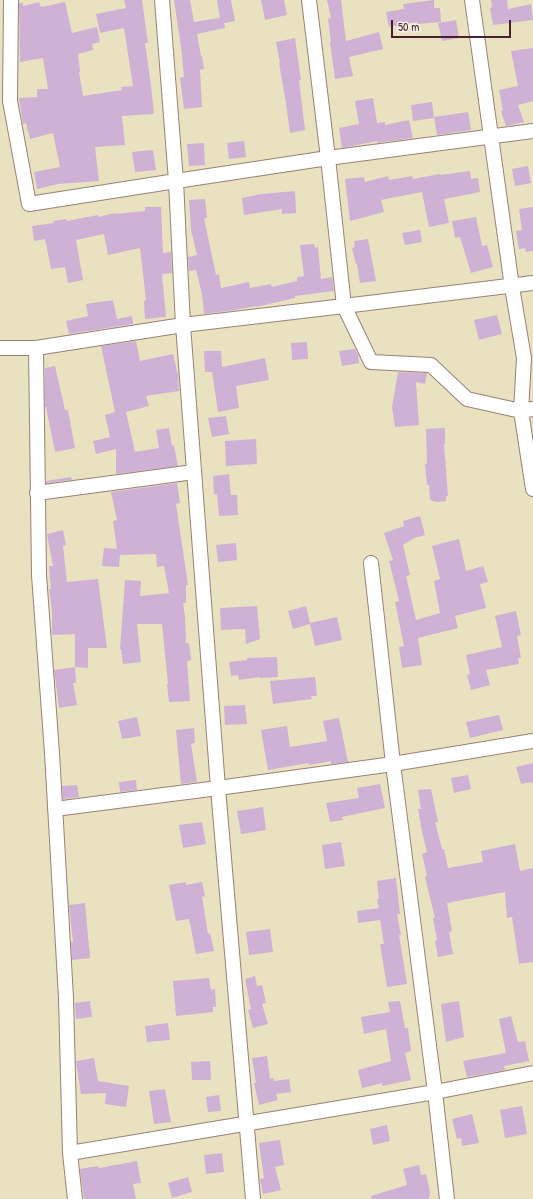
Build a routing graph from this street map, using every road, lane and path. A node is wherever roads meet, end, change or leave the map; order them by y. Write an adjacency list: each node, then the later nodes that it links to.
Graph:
1 (11, 0): 6 (street)
2 (162, 0): 10 (street)
3 (309, 0): 9 (street)
4 (472, 0): 8 (street)
5 (0, 90): 6 (street)
6 (10, 101): 10 (street)
7 (533, 130): 8 (street)
8 (492, 136): 9 (street); 12 (street)
9 (328, 158): 10 (street); 13 (street)
10 (176, 181): 14 (street)
11 (533, 283): 12 (street)
12 (512, 286): 13 (street); 17 (street)
13 (344, 306): 14 (street); 17 (street)
14 (183, 325): 16 (street); 18 (street)
15 (0, 348): 16 (street)
16 (36, 348): 20 (street)
17 (527, 410): 19 (street)
18 (194, 472): 20 (street); 24 (street)
19 (533, 489)
20 (37, 493): 25 (street)
21 (371, 563): 23 (street)
22 (533, 741): 23 (street)
23 (393, 764): 24 (street); 27 (street)
24 (218, 788): 25 (street); 28 (street)
25 (56, 809): 29 (street)
26 (533, 1073): 27 (street)
27 (435, 1092): 28 (street); 32 (street)
28 (248, 1124): 29 (street); 31 (street)
29 (70, 1154): 30 (street)
30 (75, 1199)
31 (253, 1199)
32 (447, 1199)

